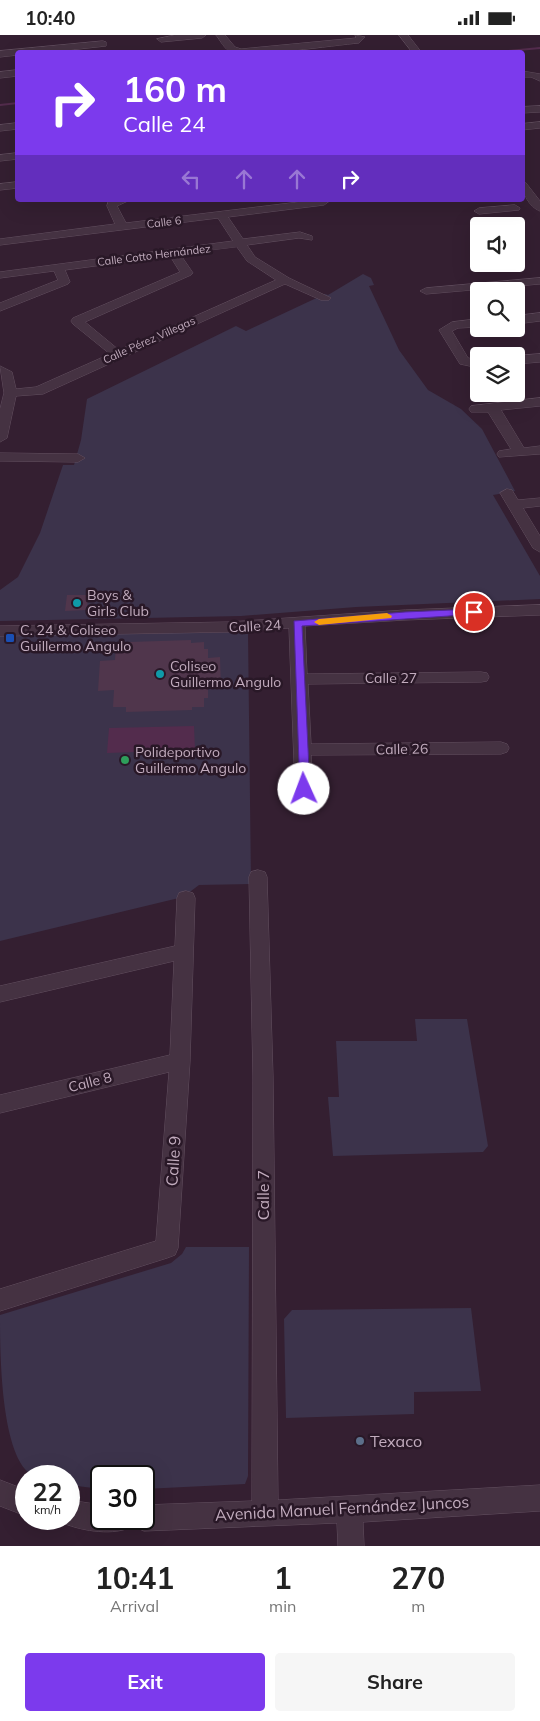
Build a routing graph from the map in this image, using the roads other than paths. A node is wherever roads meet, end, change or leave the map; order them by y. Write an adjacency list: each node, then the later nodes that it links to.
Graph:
1 (97, 35): 7 (street)
2 (202, 35): 6 (street)
3 (220, 35): 10 (street)
4 (359, 35): 11 (street)
5 (404, 35): 12 (street)
6 (162, 40)
7 (103, 44): 8 (street); 9 (street)
8 (41, 50)
9 (106, 50)
10 (235, 50)
11 (260, 50)
12 (416, 50)
13 (15, 53): 14 (street)
14 (0, 54)
15 (15, 73): 16 (street)
16 (0, 75)
17 (525, 75): 18 (street)
18 (540, 78)
19 (540, 109): 20 (street)
20 (525, 110)
21 (540, 125): 24 (street)
22 (15, 126): 23 (street)
23 (0, 127)
24 (525, 127)
25 (15, 157): 26 (street)
26 (0, 158)
27 (15, 185): 28 (street)
28 (0, 187)
29 (525, 187): 31 (street)
30 (525, 188): 35 (street)
31 (540, 188)
32 (114, 202): 38 (street)
33 (324, 202): 37 (street, Calle 6)
34 (515, 208): 36 (street)
35 (540, 208)
36 (479, 211)
37 (221, 215): 38 (street, Calle 6); 41 (street)
38 (122, 227): 40 (street, Calle 6)
39 (308, 237): 41 (street, Calle Cotto Hernández)
40 (0, 242)
41 (239, 243): 42 (street, Calle Cotto Hernández); 45 (street)
42 (173, 252): 43 (street, Calle Cotto Hernández); 53 (street)
43 (58, 267): 44 (street, Calle Cotto Hernández); 49 (street)
44 (0, 275)
45 (285, 280): 48 (street); 53 (street, Calle Pérez Villegas)
46 (540, 281): 47 (street)
47 (426, 291)
48 (325, 298)
49 (0, 307)
50 (540, 317): 51 (street)
51 (525, 319)
52 (470, 324): 56 (street)
53 (117, 354): 58 (street, Calle Pérez Villegas)
54 (540, 358): 55 (street)
55 (525, 359)
56 (470, 362)
57 (0, 370): 58 (street)
58 (10, 393): 62 (street)
59 (540, 402): 60 (street)
60 (492, 407): 61 (street); 63 (street)
61 (476, 409)
62 (0, 438)
63 (530, 451): 64 (street)
64 (504, 454)
65 (0, 457): 66 (street)
66 (78, 458)
67 (540, 502): 68 (street)
68 (540, 548)
69 (540, 610): 70 (street, Calle 24)
70 (297, 624): 71 (street, Calle 24); 73 (street)
71 (0, 631)
72 (481, 678): 73 (street, Calle 27)
73 (301, 679): 75 (street)
74 (501, 748): 75 (street, Calle 26)
75 (303, 750): 76 (street)
76 (304, 789)
77 (258, 877): 88 (street, Calle 7)
78 (186, 898): 79 (street, Calle 9)
79 (184, 951): 80 (street); 81 (street, Calle 9)
80 (0, 994)
81 (180, 1061): 82 (street, Calle 8); 83 (street, Calle 9)
82 (0, 1104)
83 (0, 1300)
84 (0, 1493): 86 (street)
85 (540, 1498): 87 (street, Avenida Manuel Fernández Juncos)
86 (15, 1499)
87 (350, 1510): 88 (street, Avenida Manuel Fernández Juncos); 90 (street)
88 (266, 1512): 89 (street, Avenida Manuel Fernández Juncos)
89 (155, 1517)
90 (351, 1546)

